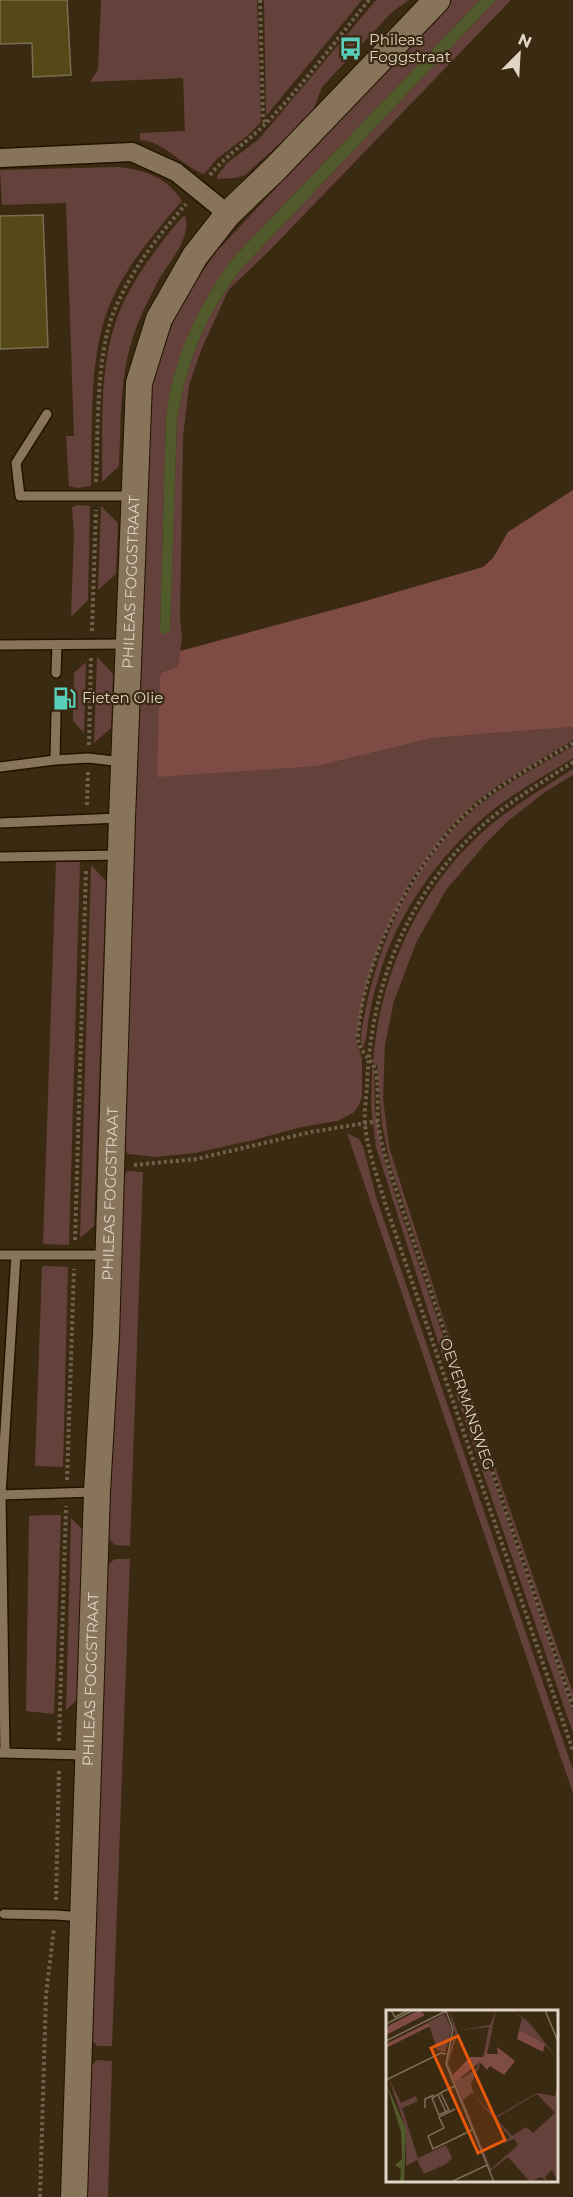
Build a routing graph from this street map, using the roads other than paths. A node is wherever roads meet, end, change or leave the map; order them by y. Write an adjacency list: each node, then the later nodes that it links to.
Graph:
1 (437, 0): 3 (street, PHILEAS FOGGSTRAAT)
2 (0, 158): 3 (street)
3 (228, 214): 5 (street, PHILEAS FOGGSTRAAT)
4 (47, 414): 5 (lane)
5 (133, 496): 6 (street, PHILEAS FOGGSTRAAT)
6 (128, 644): 8 (lane); 12 (street, PHILEAS FOGGSTRAAT)
7 (0, 645): 8 (lane)
8 (57, 645): 9 (lane)
9 (56, 673)
10 (56, 714): 11 (lane)
11 (55, 760): 12 (lane); 13 (lane)
12 (124, 762): 14 (street, PHILEAS FOGGSTRAAT)
13 (0, 767)
14 (122, 818): 15 (lane); 16 (street, PHILEAS FOGGSTRAAT)
15 (0, 823)
16 (120, 855): 17 (lane); 19 (street, PHILEAS FOGGSTRAAT)
17 (0, 857)
18 (16, 1255): 19 (lane); 20 (lane); 22 (lane)
19 (107, 1255): 21 (street, PHILEAS FOGGSTRAAT)
20 (0, 1256)
21 (97, 1492): 22 (lane); 24 (street, PHILEAS FOGGSTRAAT)
22 (0, 1495): 23 (lane)
23 (3, 1753): 24 (lane)
24 (88, 1755): 26 (street, PHILEAS FOGGSTRAAT)
25 (4, 1914): 26 (lane)
26 (83, 1917): 27 (street, PHILEAS FOGGSTRAAT)
27 (74, 2197)

